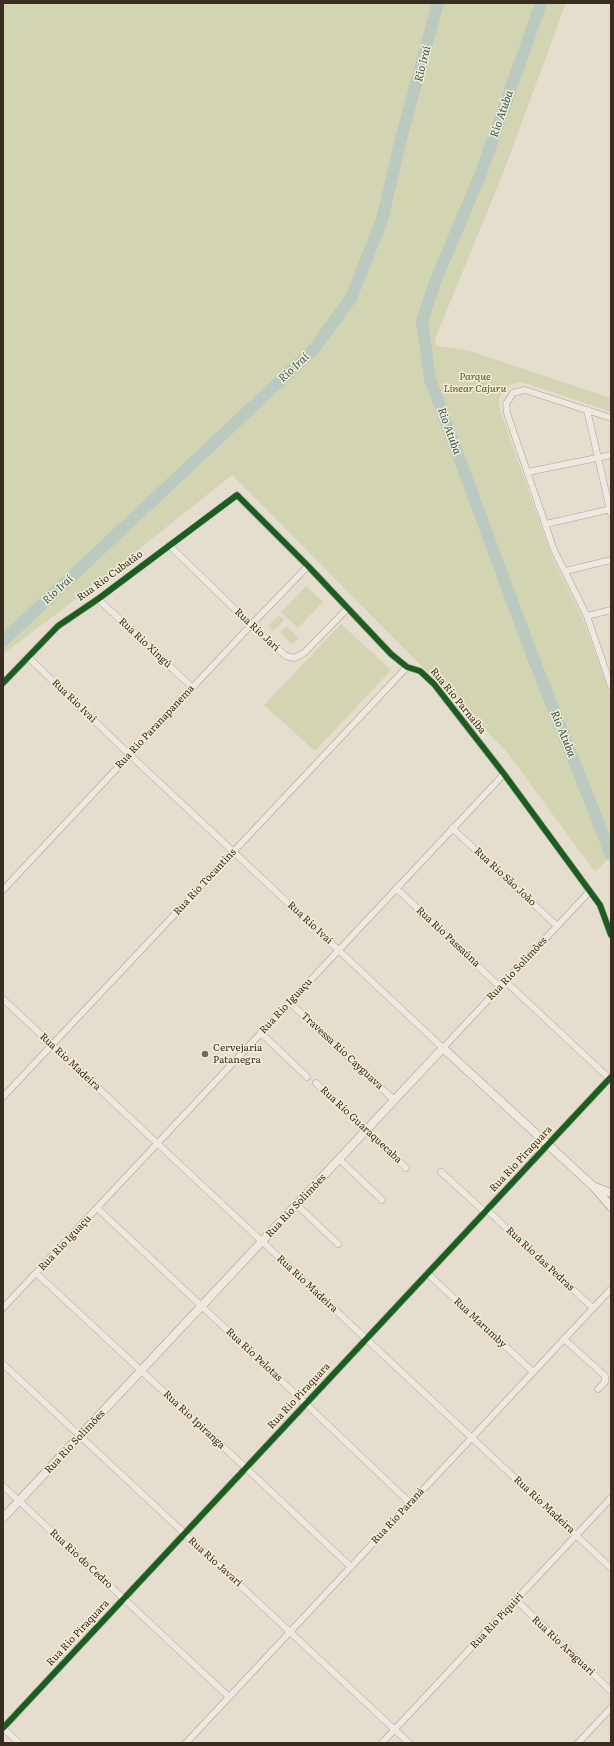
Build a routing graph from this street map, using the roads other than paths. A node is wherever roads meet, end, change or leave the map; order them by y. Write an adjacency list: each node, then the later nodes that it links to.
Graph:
1 (587, 410): 2 (street); 4 (street); 5 (street)
2 (611, 418)
3 (611, 455): 4 (street)
4 (598, 458): 5 (street); 7 (street)
5 (528, 472): 8 (street)
6 (237, 495): 9 (street, Rua Rio Cubatão); 11 (street, Rua Rio Parnaíba)
7 (611, 510): 8 (street)
8 (546, 524): 12 (street)
9 (170, 545): 13 (street, Rua Rio Cubatão); 17 (street, Rua Rio Jarí)
10 (611, 560): 12 (street)
11 (308, 566): 14 (street, Rua Rio Parnaíba); 17 (street, Rua Rio Paranapanema)
12 (565, 571): 16 (street)
13 (98, 599): 18 (street, Rua Rio Cubatão); 24 (street, Rua Rio Xingú)
14 (348, 608): 17 (street, Rua Rio Jarí); 20 (street, Rua Rio Parnaíba)
15 (611, 610): 16 (street)
16 (587, 616): 21 (street)
17 (251, 625): 24 (street, Rua Rio Paranapanema)
18 (28, 657): 22 (street, Rua Rio Cubatão); 25 (street, Rua Rio Ivaí)
19 (611, 665): 21 (street)
20 (407, 667): 26 (street, Rua Rio Parnaíba); 28 (street, Rua Rio Tocantins)
21 (604, 667): 23 (street)
22 (3, 683)
23 (611, 686)
24 (192, 687): 25 (street, Rua Rio Paranapanema)
25 (129, 754): 28 (street, Rua Rio Ivaí); 30 (street, Rua Rio Paranapanema)
26 (504, 774): 27 (street, Rua Rio Iguaçu); 31 (street, Rua Rio Parnaíba)
27 (452, 828): 29 (street, Rua Rio Iguaçu); 32 (street, Rua Rio São João)
28 (233, 851): 34 (street, Rua Rio Ivaí); 40 (street, Rua Rio Tocantins)
29 (396, 888): 34 (street, Rua Rio Iguaçu); 36 (street, Rua Rio Passaúna)
30 (3, 890)
31 (589, 892): 32 (street, Rua Rio Solimões); 33 (street, Rua Rio Parnaíba)
32 (557, 926): 35 (street, Rua Rio Solimões)
33 (611, 935)
34 (339, 949): 38 (street, Rua Rio Iguaçu); 41 (street, Rua Rio Ivaí)
35 (505, 981): 36 (street, Rua Rio Solimões); 43 (street)
36 (500, 986): 41 (street, Rua Rio Solimões)
37 (3, 999): 40 (street, Rua Rio Madeira)
38 (289, 1002): 39 (street, Rua Rio Iguaçu); 46 (street, Travessa Rio Cayguava)
39 (261, 1033): 42 (street); 48 (street, Rua Rio Iguaçu)
40 (52, 1045): 45 (street, Rua Rio Tocantins); 48 (street, Rua Rio Madeira)
41 (443, 1048): 46 (street, Rua Rio Solimões); 49 (street, Rua Rio Ivaí)
42 (307, 1077)
43 (610, 1078): 49 (street, Rua Rio Piraquara)
44 (316, 1083): 47 (street, Rua Rio Guaraquecaba)
45 (3, 1097)
46 (394, 1100): 47 (street, Rua Rio Solimões)
47 (366, 1131): 50 (street, Rua Rio Solimões); 51 (street, Rua Rio Guaraquecaba)
48 (158, 1143): 58 (street, Rua Rio Iguaçu); 60 (street, Rua Rio Madeira)
49 (548, 1144): 53 (street, Rua Rio Ivaí); 59 (street, Rua Rio Piraquara)
50 (340, 1160): 55 (street); 56 (street, Rua Rio Solimões)
51 (406, 1168)
52 (441, 1172): 59 (street, Rua Rio das Pedras)
53 (594, 1187): 54 (street, Rua Rio Ivaí); 57 (street, Rua Rio Ivaí)
54 (611, 1194): 57 (street)
55 (382, 1200)
56 (297, 1205): 60 (street, Rua Rio Solimões); 61 (street)
57 (610, 1206)
58 (97, 1208): 62 (street, Rua Rio Iguaçu); 65 (street, Rua Rio Pelotas)
59 (486, 1211): 63 (street, Rua Rio Piraquara); 67 (street, Rua Rio das Pedras)
60 (262, 1242): 65 (street, Rua Rio Solimões); 68 (street, Rua Rio Madeira)
61 (338, 1244)
62 (36, 1273): 66 (street, Rua Rio Iguaçu); 71 (street, Rua Rio Ipiranga)
63 (427, 1273): 68 (street, Rua Rio Piraquara); 72 (street, Rua Marumby)
64 (611, 1289): 67 (street, Rua Rio Paraná)
65 (201, 1306): 71 (street, Rua Rio Solimões); 74 (street, Rua Rio Pelotas)
66 (3, 1308)
67 (593, 1308): 69 (street, Rua Rio Paraná)
68 (366, 1339): 74 (street, Rua Rio Piraquara); 76 (street, Rua Rio Madeira)
69 (564, 1339): 72 (street, Rua Rio Paraná); 73 (street)
70 (3, 1364): 75 (street, Rua Rio Javari)
71 (141, 1371): 75 (street, Rua Rio Solimões); 77 (street, Rua Rio Ipiranga)
72 (533, 1372): 76 (street, Rua Rio Paraná)
73 (598, 1389)
74 (306, 1404): 77 (street, Rua Rio Piraquara); 81 (street, Rua Rio Pelotas)
75 (80, 1436): 80 (street, Rua Rio Solimões); 83 (street, Rua Rio Javari)
76 (472, 1437): 81 (street, Rua Rio Paraná); 84 (street, Rua Rio Madeira)
77 (246, 1468): 83 (street, Rua Rio Piraquara); 85 (street, Rua Rio Ipiranga)
78 (3, 1486): 80 (street, Rua Rio do Cedro)
79 (611, 1498): 84 (street, Rua Rio Piquiri)
80 (19, 1501): 82 (street, Rua Rio Solimões); 87 (street, Rua Rio do Cedro)
81 (410, 1504): 85 (street, Rua Rio Paraná)
82 (3, 1518)
83 (185, 1534): 87 (street, Rua Rio Piraquara); 89 (street, Rua Rio Javari)
84 (576, 1535): 86 (street, Rua Rio Madeira); 88 (street, Rua Rio Piquiri)
85 (351, 1567): 89 (street, Rua Rio Paraná)
86 (611, 1568)
87 (124, 1598): 91 (street, Rua Rio do Cedro); 93 (street, Rua Rio Piraquara)
88 (516, 1600): 90 (street, Rua Rio Araguari); 94 (street, Rua Rio Piquiri)
89 (290, 1631): 91 (street, Rua Rio Paraná); 94 (street, Rua Rio Javari)
90 (611, 1691)
91 (229, 1697): 96 (street, Rua Rio Paraná)
92 (611, 1708): 99 (street)
93 (3, 1728): 95 (street)
94 (395, 1730): 97 (street, Rua Rio Piquiri); 98 (street, Rua Rio Javari)
95 (19, 1743)
96 (186, 1743)
97 (382, 1743)
98 (409, 1743)
99 (578, 1743)

